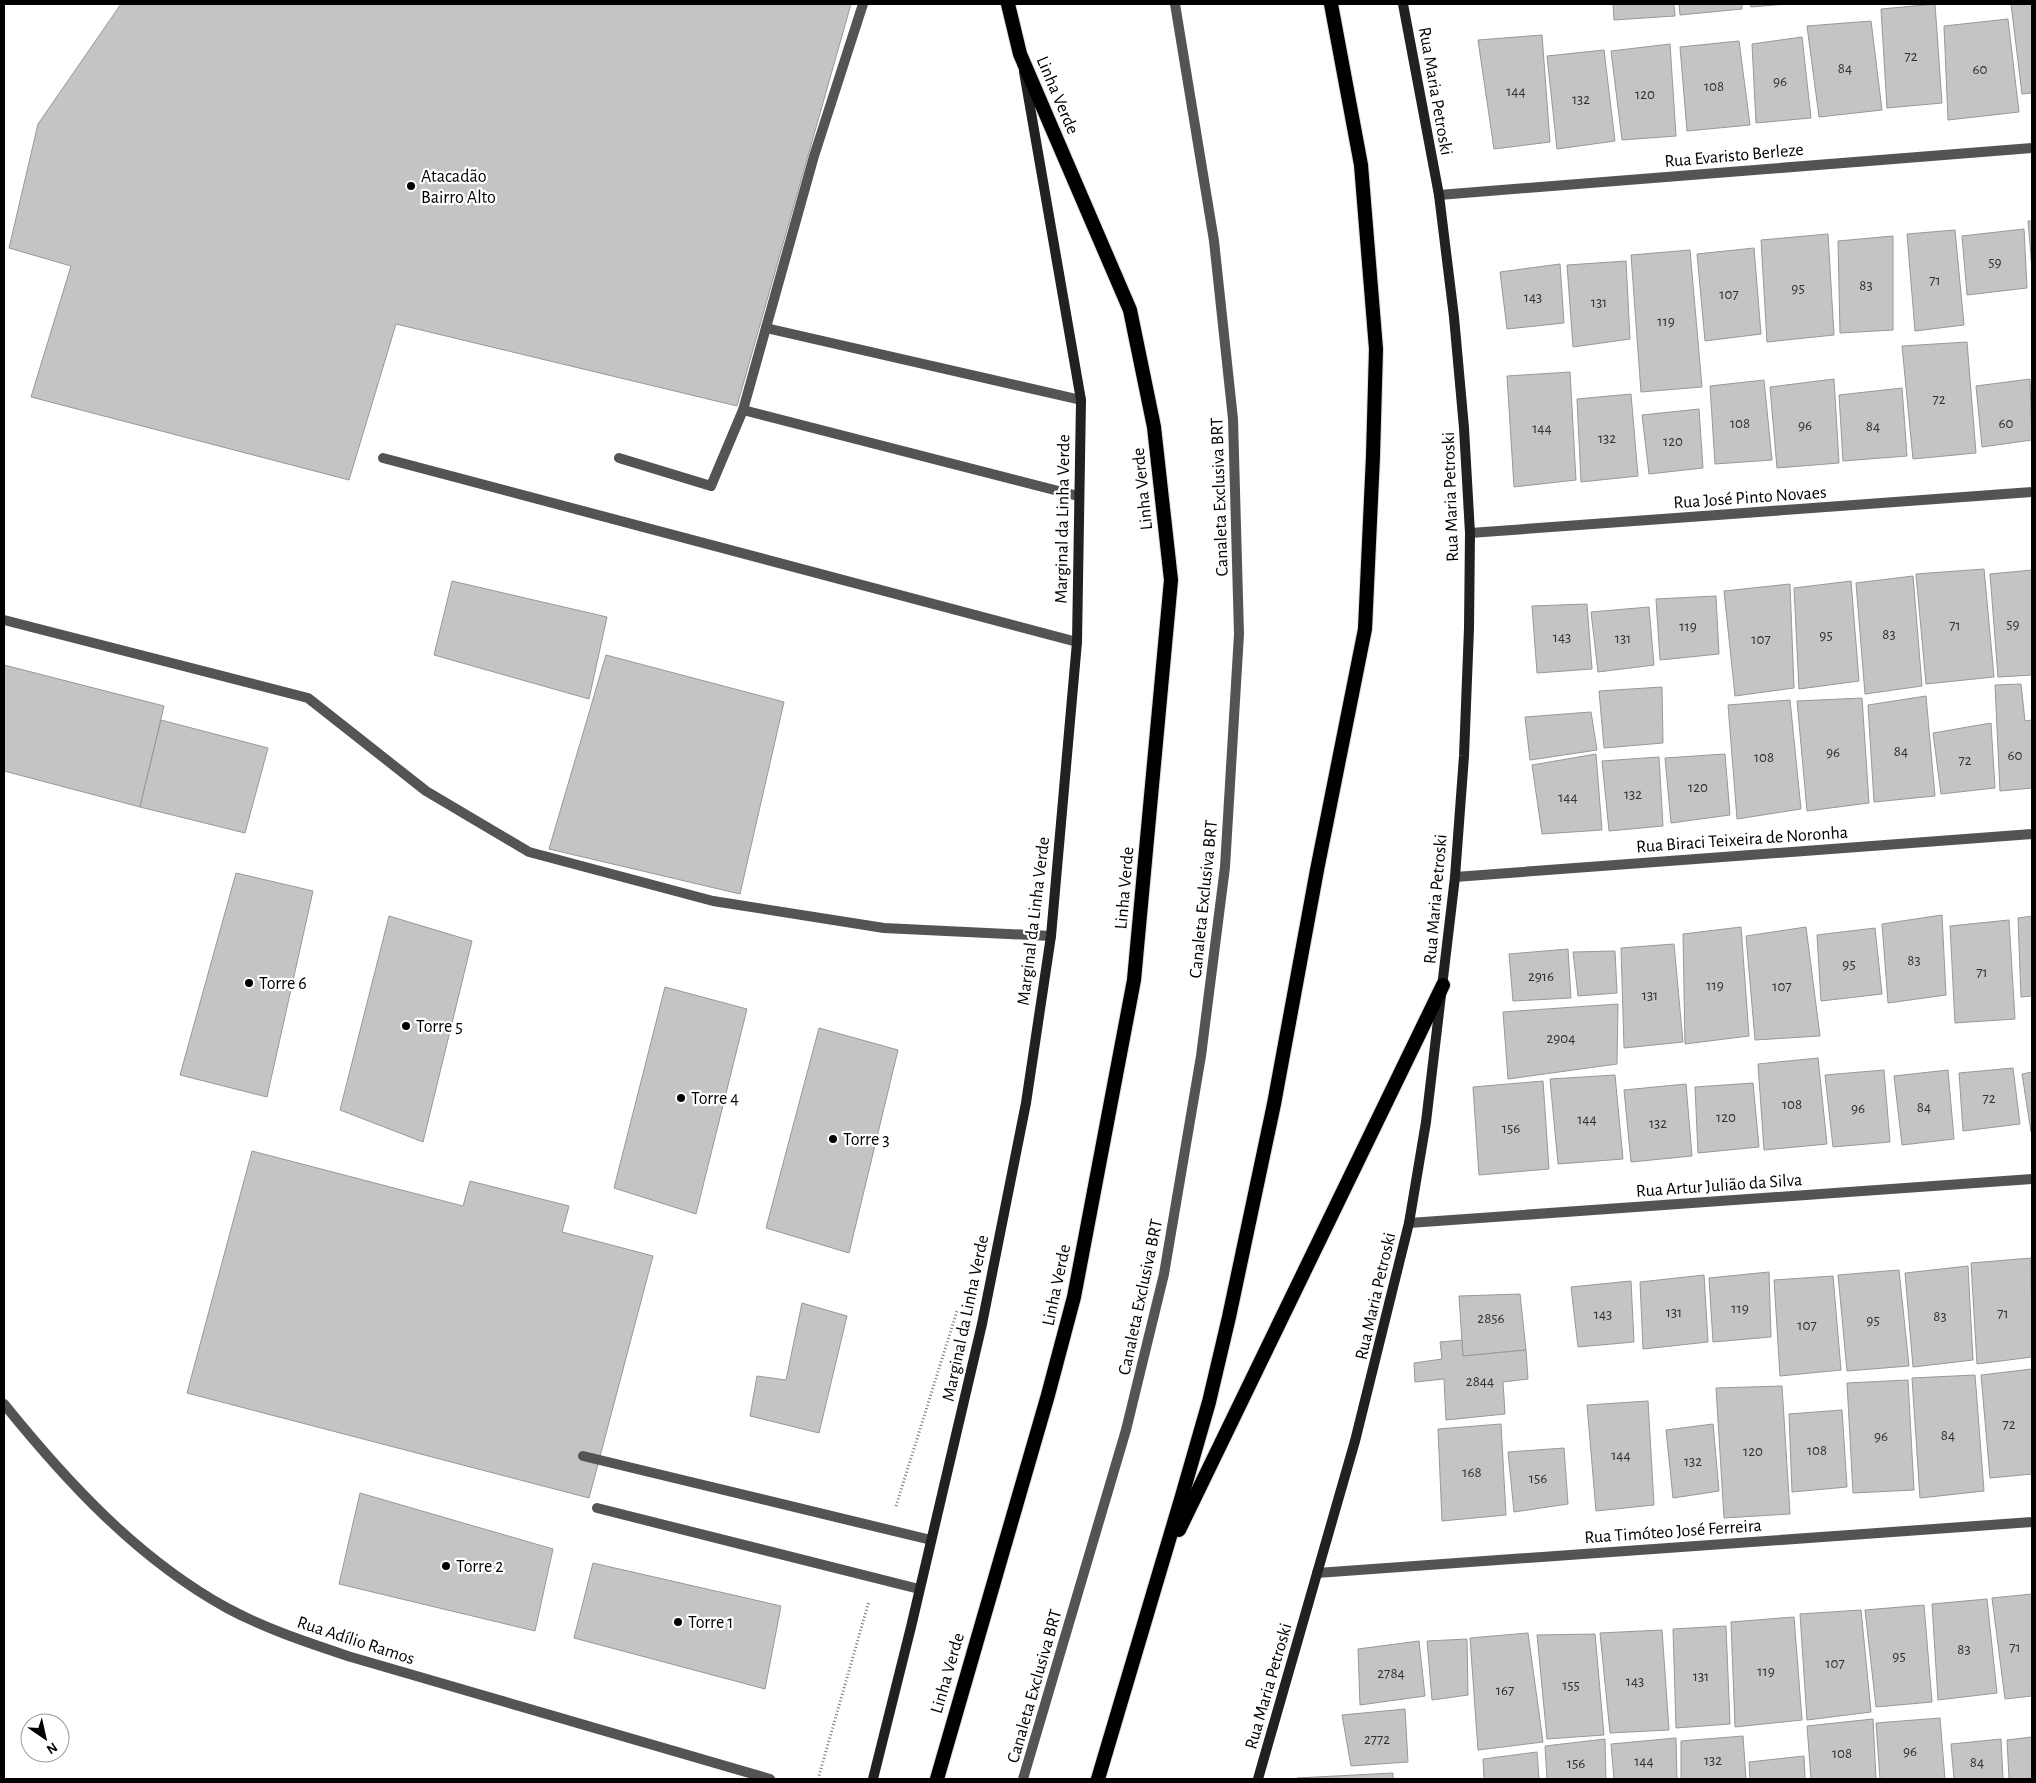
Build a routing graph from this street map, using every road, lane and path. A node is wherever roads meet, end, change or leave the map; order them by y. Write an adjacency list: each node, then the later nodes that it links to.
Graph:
1 (863, 4): 9 (street)
2 (1008, 4): 6 (highway, Linha Verde)
3 (1175, 4): 40 (street, Canaleta Exclusiva BRT)
4 (1331, 4): 32 (highway)
5 (1403, 4): 8 (main road, Rua Maria Petroski)
6 (1020, 54): 10 (main road, Marginal da Linha Verde); 39 (highway, Linha Verde)
7 (2032, 148): 8 (street, Rua Evaristo Berleze)
8 (1439, 195): 16 (main road, Rua Maria Petroski)
9 (766, 328): 10 (street); 11 (street)
10 (1080, 400): 15 (main road, Marginal da Linha Verde)
11 (743, 410): 13 (street); 15 (street)
12 (383, 458): 18 (street)
13 (619, 458)
14 (2032, 492): 16 (street, Rua José Pinto Novaes)
15 (1078, 496): 18 (main road, Marginal da Linha Verde)
16 (1470, 533): 20 (main road, Rua Maria Petroski)
17 (4, 620): 21 (street)
18 (1077, 642): 21 (main road, Marginal da Linha Verde)
19 (2032, 834): 20 (street, Rua Biraci Teixeira de Noronha)
20 (1454, 876): 22 (main road, Rua Maria Petroski)
21 (1050, 936): 31 (main road, Marginal da Linha Verde)
22 (1443, 985): 24 (main road, Rua Maria Petroski); 32 (highway)
23 (2032, 1178): 24 (street, Rua Artur Julião da Silva)
24 (1409, 1223): 33 (main road, Rua Maria Petroski)
25 (960, 1302): 30 (path)
26 (4, 1404): 36 (street, Rua Adílio Ramos)
27 (583, 1456): 30 (street)
28 (596, 1508): 34 (street)
29 (2032, 1522): 33 (street, Rua Timóteo José Ferreira)
30 (888, 1530): 31 (street)
31 (931, 1540): 35 (main road, Marginal da Linha Verde)
32 (1160, 1569): 41 (highway)
33 (1317, 1573): 42 (main road, Rua Maria Petroski)
34 (876, 1578): 35 (street); 37 (path)
35 (919, 1589): 38 (main road, Marginal da Linha Verde)
36 (770, 1779)
37 (818, 1779)
38 (873, 1779)
39 (937, 1779)
40 (1023, 1779)
41 (1098, 1779)
42 (1258, 1779)

